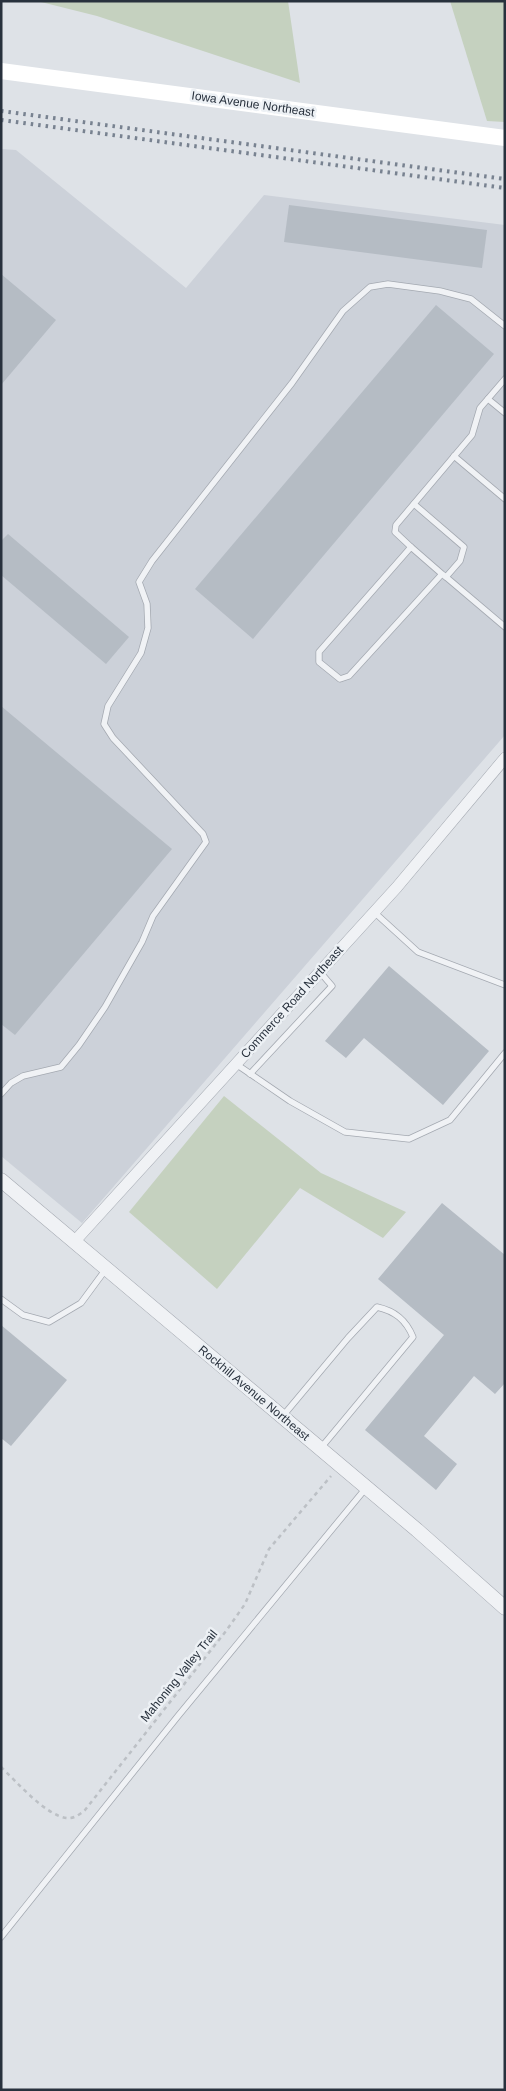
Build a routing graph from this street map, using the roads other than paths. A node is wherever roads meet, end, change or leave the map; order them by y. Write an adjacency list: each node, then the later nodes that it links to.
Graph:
1 (1, 71): 2 (main road, Iowa Avenue Northeast)
2 (505, 138)
3 (505, 326): 20 (lane)
4 (505, 379): 5 (lane)
5 (488, 399): 6 (lane); 7 (lane)
6 (505, 413)
7 (454, 456): 8 (lane); 9 (lane)
8 (505, 499)
9 (414, 504): 10 (lane); 11 (lane)
10 (411, 547): 11 (lane); 11 (lane)
11 (444, 576): 12 (lane)
12 (505, 627)
13 (505, 758): 14 (street, Commerce Road Northeast)
14 (374, 912): 15 (street, Commerce Road Northeast); 16 (lane)
15 (320, 972): 18 (street, Commerce Road Northeast); 19 (lane)
16 (505, 985)
17 (505, 1053): 19 (lane)
18 (236, 1064): 19 (lane); 22 (street, Commerce Road Northeast)
19 (250, 1074)
20 (1, 1094)
21 (1, 1180): 22 (street, Rockhill Avenue Northeast)
22 (74, 1242): 23 (street, Rockhill Avenue Northeast)
23 (106, 1269): 24 (lane); 25 (street, Rockhill Avenue Northeast)
24 (1, 1299)
25 (282, 1417): 26 (street, Rockhill Avenue Northeast); 26 (lane)
26 (320, 1449): 27 (street, Rockhill Avenue Northeast)
27 (366, 1488): 28 (street, Rockhill Avenue Northeast); 29 (lane)
28 (505, 1608)
29 (1, 1937)

